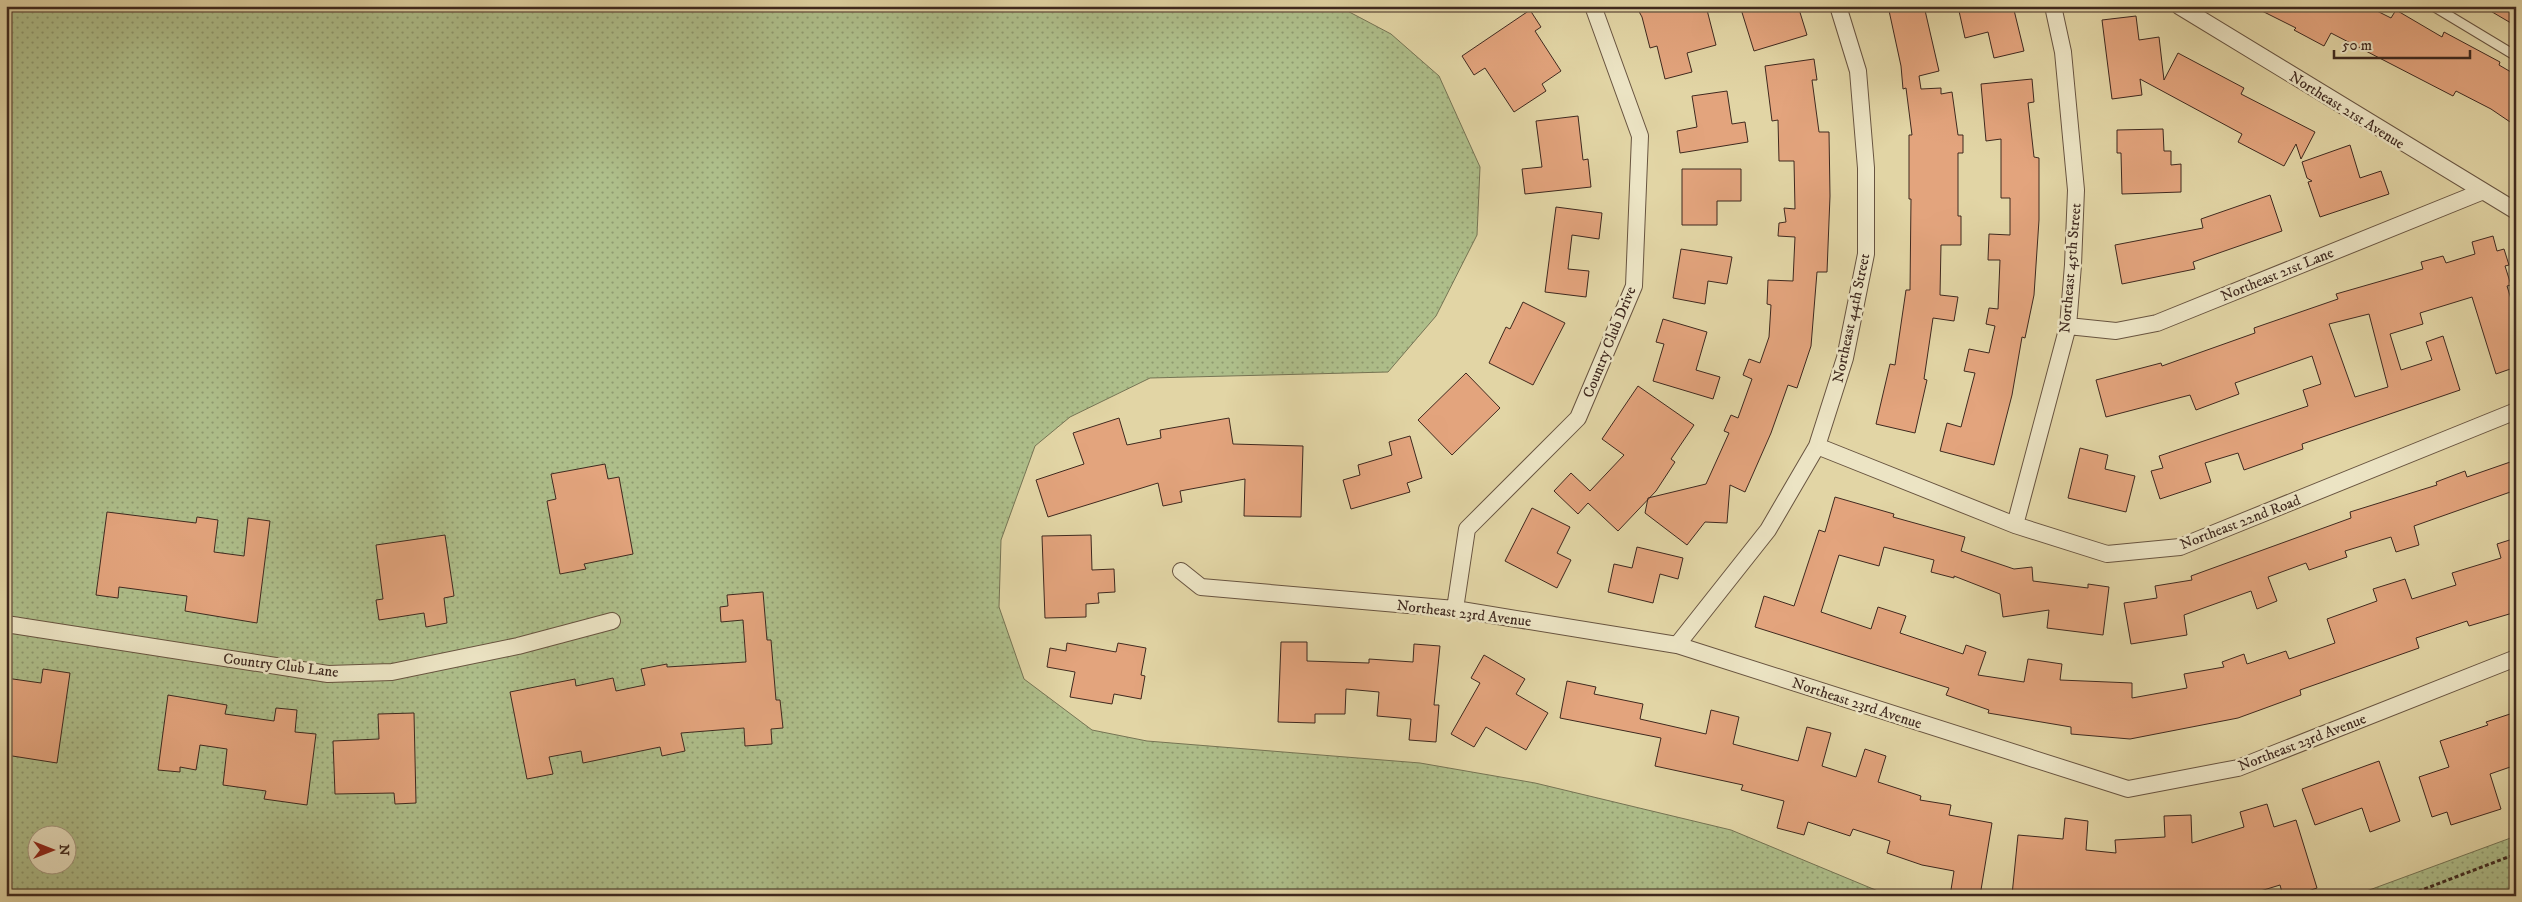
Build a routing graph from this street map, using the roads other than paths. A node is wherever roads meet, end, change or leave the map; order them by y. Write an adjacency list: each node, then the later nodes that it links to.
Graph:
1 (1593, 6): 14 (street, Country Club Drive)
2 (1838, 6): 11 (street, Northeast 44th Street)
3 (2053, 6): 9 (street, Northeast 45th Street)
4 (2179, 6): 7 (street, Northeast 21st Avenue)
5 (2433, 6): 6 (lane)
6 (2516, 56)
7 (2481, 192): 8 (street, Northeast 21st Avenue); 9 (street, Northeast 21st Lane)
8 (2516, 211)
9 (2068, 326): 12 (street, Northeast 45th Street)
10 (2516, 411): 12 (street, Northeast 22nd Road)
11 (1817, 446): 12 (street, Northeast 22nd Road); 17 (street, Northeast 44th Street)
12 (2015, 525)
13 (1181, 571): 14 (street, Northeast 23rd Avenue)
14 (1455, 609): 17 (street, Northeast 23rd Avenue)
15 (612, 621): 16 (street, Country Club Lane)
16 (6, 624)
17 (1677, 645): 18 (street, Northeast 23rd Avenue)
18 (2516, 658)

